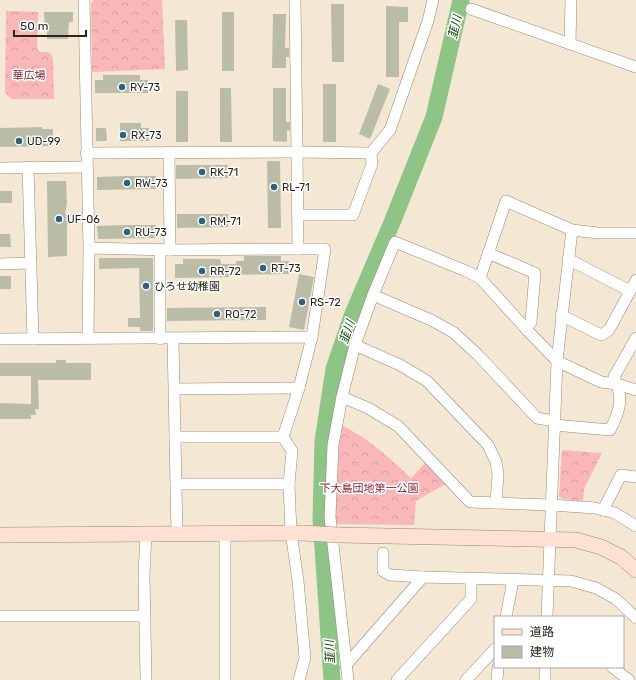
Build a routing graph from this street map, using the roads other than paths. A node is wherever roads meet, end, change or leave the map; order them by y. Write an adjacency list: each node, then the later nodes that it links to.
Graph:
1 (84, 0): 10 (street)
2 (295, 0): 9 (street)
3 (433, 0): 11 (street)
4 (571, 0): 6 (street)
5 (471, 9): 6 (street)
6 (570, 44): 7 (street)
7 (636, 67)
8 (169, 152): 9 (street); 10 (street); 20 (street)
9 (297, 152): 11 (street); 15 (street)
10 (86, 153): 13 (street)
11 (371, 153): 15 (street)
12 (28, 167): 13 (street); 14 (street); 24 (street)
13 (87, 167): 18 (street)
14 (0, 168)
15 (298, 215): 19 (street)
16 (572, 230): 17 (street); 21 (street); 22 (street)
17 (636, 233)
18 (88, 248): 20 (street); 32 (street)
19 (298, 249): 20 (street); 31 (street)
20 (165, 250): 36 (street)
21 (488, 253): 25 (street); 30 (street)
22 (568, 259): 27 (street); 29 (street)
23 (0, 264): 24 (street)
24 (31, 264): 35 (street)
25 (480, 278): 28 (street); 30 (street)
26 (636, 280): 27 (street)
27 (630, 291): 29 (street)
28 (373, 295): 38 (street); 45 (street)
29 (562, 315): 39 (street)
30 (526, 329): 39 (street)
31 (312, 337): 37 (street); 41 (street)
32 (88, 338): 35 (street); 36 (street)
33 (636, 338): 40 (street)
34 (0, 339): 35 (street)
35 (33, 339)
36 (160, 339): 37 (street)
37 (173, 339): 42 (street)
38 (355, 345): 44 (street); 51 (street)
39 (557, 361): 40 (street); 45 (street)
40 (617, 384): 43 (street); 45 (street)
41 (299, 388): 42 (street); 47 (street)
42 (175, 389): 46 (street)
43 (636, 390)
44 (342, 397): 51 (street); 73 (street)
45 (554, 423): 52 (street)
46 (175, 437): 47 (street); 49 (street)
47 (283, 437): 50 (street)
48 (636, 477): 53 (street)
49 (176, 484): 50 (street); 58 (street)
50 (289, 484): 56 (street)
51 (496, 503): 52 (street)
52 (552, 505): 53 (street); 60 (street)
53 (604, 510): 54 (street)
54 (636, 526)
55 (225, 533): 56 (street); 58 (street); 78 (street)
56 (297, 533): 60 (street, bridge); 79 (street)
57 (146, 534): 58 (street); 59 (street); 68 (street)
58 (177, 534)
59 (0, 535)
60 (549, 541): 62 (street); 66 (street)
61 (383, 553): 63 (street)
62 (636, 570)
63 (423, 577): 64 (street); 73 (street)
64 (471, 579): 65 (street); 81 (street)
65 (513, 580): 66 (street); 69 (street)
66 (548, 580): 70 (street); 71 (street)
67 (0, 616): 68 (street)
68 (145, 616): 77 (street)
69 (506, 616)
70 (548, 616)
71 (636, 618)
72 (494, 650): 82 (street)
73 (346, 665): 80 (street)
74 (498, 668): 83 (street)
75 (545, 668): 84 (street)
76 (613, 668): 85 (street)
77 (146, 680)
78 (225, 680)
79 (299, 680)
80 (348, 680)
81 (397, 680)
82 (466, 680)
83 (497, 680)
84 (545, 680)
85 (629, 680)

